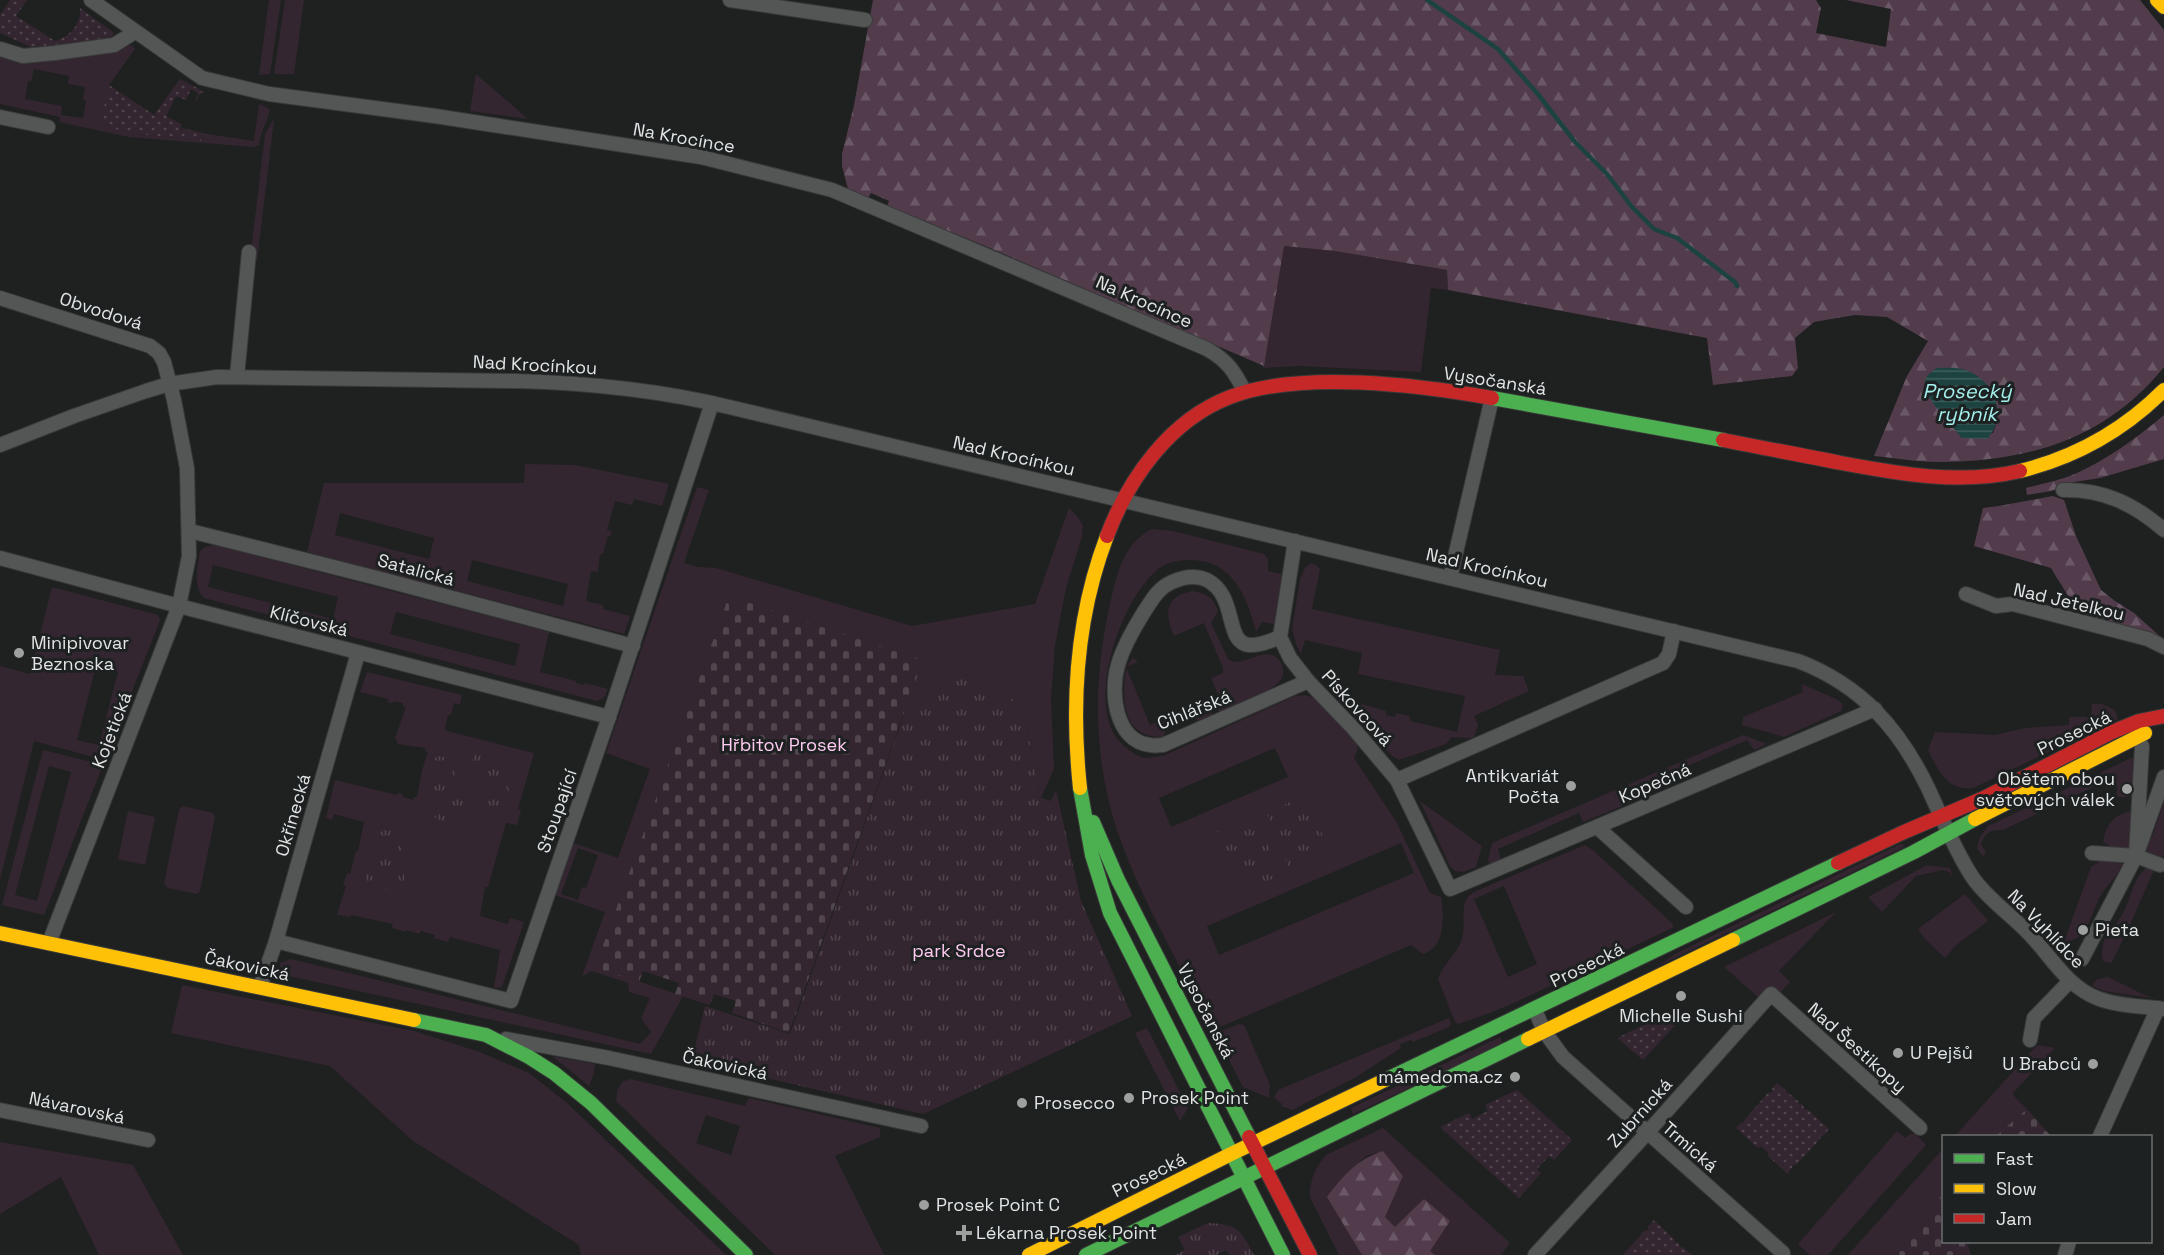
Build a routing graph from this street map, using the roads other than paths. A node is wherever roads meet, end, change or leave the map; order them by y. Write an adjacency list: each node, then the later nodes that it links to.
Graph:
1 (91, 0): 6 (street, Na Krocínce)
2 (730, 0): 5 (street)
3 (2157, 0): 4 (main road)
4 (2164, 8)
5 (865, 20)
6 (135, 32): 7 (street); 15 (street, Na Krocínce)
7 (0, 49)
8 (0, 117): 9 (street)
9 (48, 127)
10 (249, 252): 12 (street)
11 (0, 298): 13 (street, Obvodová)
12 (237, 376): 13 (street, Nad Krocínkou); 17 (street, Nad Krocínkou)
13 (170, 384): 18 (street, Nad Krocínkou); 22 (street, Kojetická)
14 (2164, 390): 16 (main road, Vysočanská)
15 (1245, 392): 16 (main road, Vysočanská); 20 (main road, Vysočanská)
16 (1492, 398): 25 (street)
17 (712, 403): 20 (street, Nad Krocínkou); 30 (street, Stoupající)
18 (0, 445)
19 (2063, 490): 21 (street)
20 (1123, 500): 23 (street, Nad Krocínkou); 40 (main road, Vysočanská)
21 (2164, 530)
22 (189, 531): 27 (street, Kojetická); 30 (street, Satalická)
23 (1295, 541): 25 (street, Nad Krocínkou); 29 (street)
24 (0, 558): 27 (street, Klíčovská)
25 (1450, 578): 28 (street, Nad Krocínkou)
26 (1966, 594): 31 (street, Nad Jetelkou)
27 (178, 606): 32 (street, Klíčovská); 52 (street, Kojetická)
28 (1674, 631): 34 (street, Nad Krocínkou); 41 (street)
29 (1280, 637): 33 (street, Pískovcová); 33 (street, Cihlářská)
30 (633, 646): 36 (street, Stoupající)
31 (2164, 647)
32 (358, 652): 36 (street, Klíčovská); 51 (street, Okřínecká)
33 (1308, 681): 41 (street, Pískovcová)
34 (1875, 709): 42 (street, Nad Krocínkou); 43 (street, Kopečná)
35 (2164, 716): 42 (main road, Prosecká)
36 (609, 717): 51 (street, Stoupající)
37 (2164, 725): 44 (main road, Prosecká)
38 (2142, 746): 46 (street)
39 (2164, 777): 46 (street)
40 (1079, 780): 68 (main road, Vysočanská); 69 (main road, Vysočanská)
41 (1397, 780): 48 (street, Pískovcová)
42 (1942, 819): 44 (street, Na Vyhlídce); 58 (main road, Prosecká)
43 (1597, 827): 48 (street, Kopečná); 49 (street)
44 (1949, 834): 54 (street, Na Vyhlídce); 59 (main road, Prosecká)
45 (2092, 853): 46 (street)
46 (2136, 856): 47 (street); 53 (street)
47 (2160, 865)
48 (1450, 889)
49 (1686, 907)
50 (0, 933): 52 (main road, Čakovická)
51 (276, 941): 55 (street, Okřínecká)
52 (49, 943): 55 (main road, Čakovická)
53 (2082, 959)
54 (2070, 981): 57 (street, Na Vyhlídce); 61 (street)
55 (260, 987): 60 (main road, Čakovická)
56 (1771, 994): 64 (street, Nad Šestikopy); 65 (street, Zubrnická)
57 (2161, 1009): 66 (street)
58 (1535, 1010): 59 (street, Trmická); 68 (main road, Prosecká)
59 (1544, 1031): 65 (street, Trmická); 70 (main road, Prosecká)
60 (486, 1035): 63 (street, Čakovická); 73 (main road, Čakovická)
61 (2030, 1040)
62 (0, 1110): 67 (street, Návarovská)
63 (921, 1126)
64 (1920, 1128)
65 (1647, 1133): 72 (street, Trmická); 78 (street, Zubrnická)
66 (2101, 1135)
67 (148, 1140)
68 (1254, 1144): 69 (main road, Prosecká); 70 (main road, Vysočanská)
69 (1231, 1154): 71 (main road, Vysočanská); 74 (main road, Prosecká)
70 (1266, 1167): 71 (main road, Prosecká); 77 (main road, Vysočanská)
71 (1244, 1178): 75 (main road, Prosecká); 76 (main road, Vysočanská)
72 (1783, 1253)
73 (746, 1255)
74 (1029, 1255)
75 (1086, 1255)
76 (1283, 1255)
77 (1310, 1255)
78 (1535, 1255)

